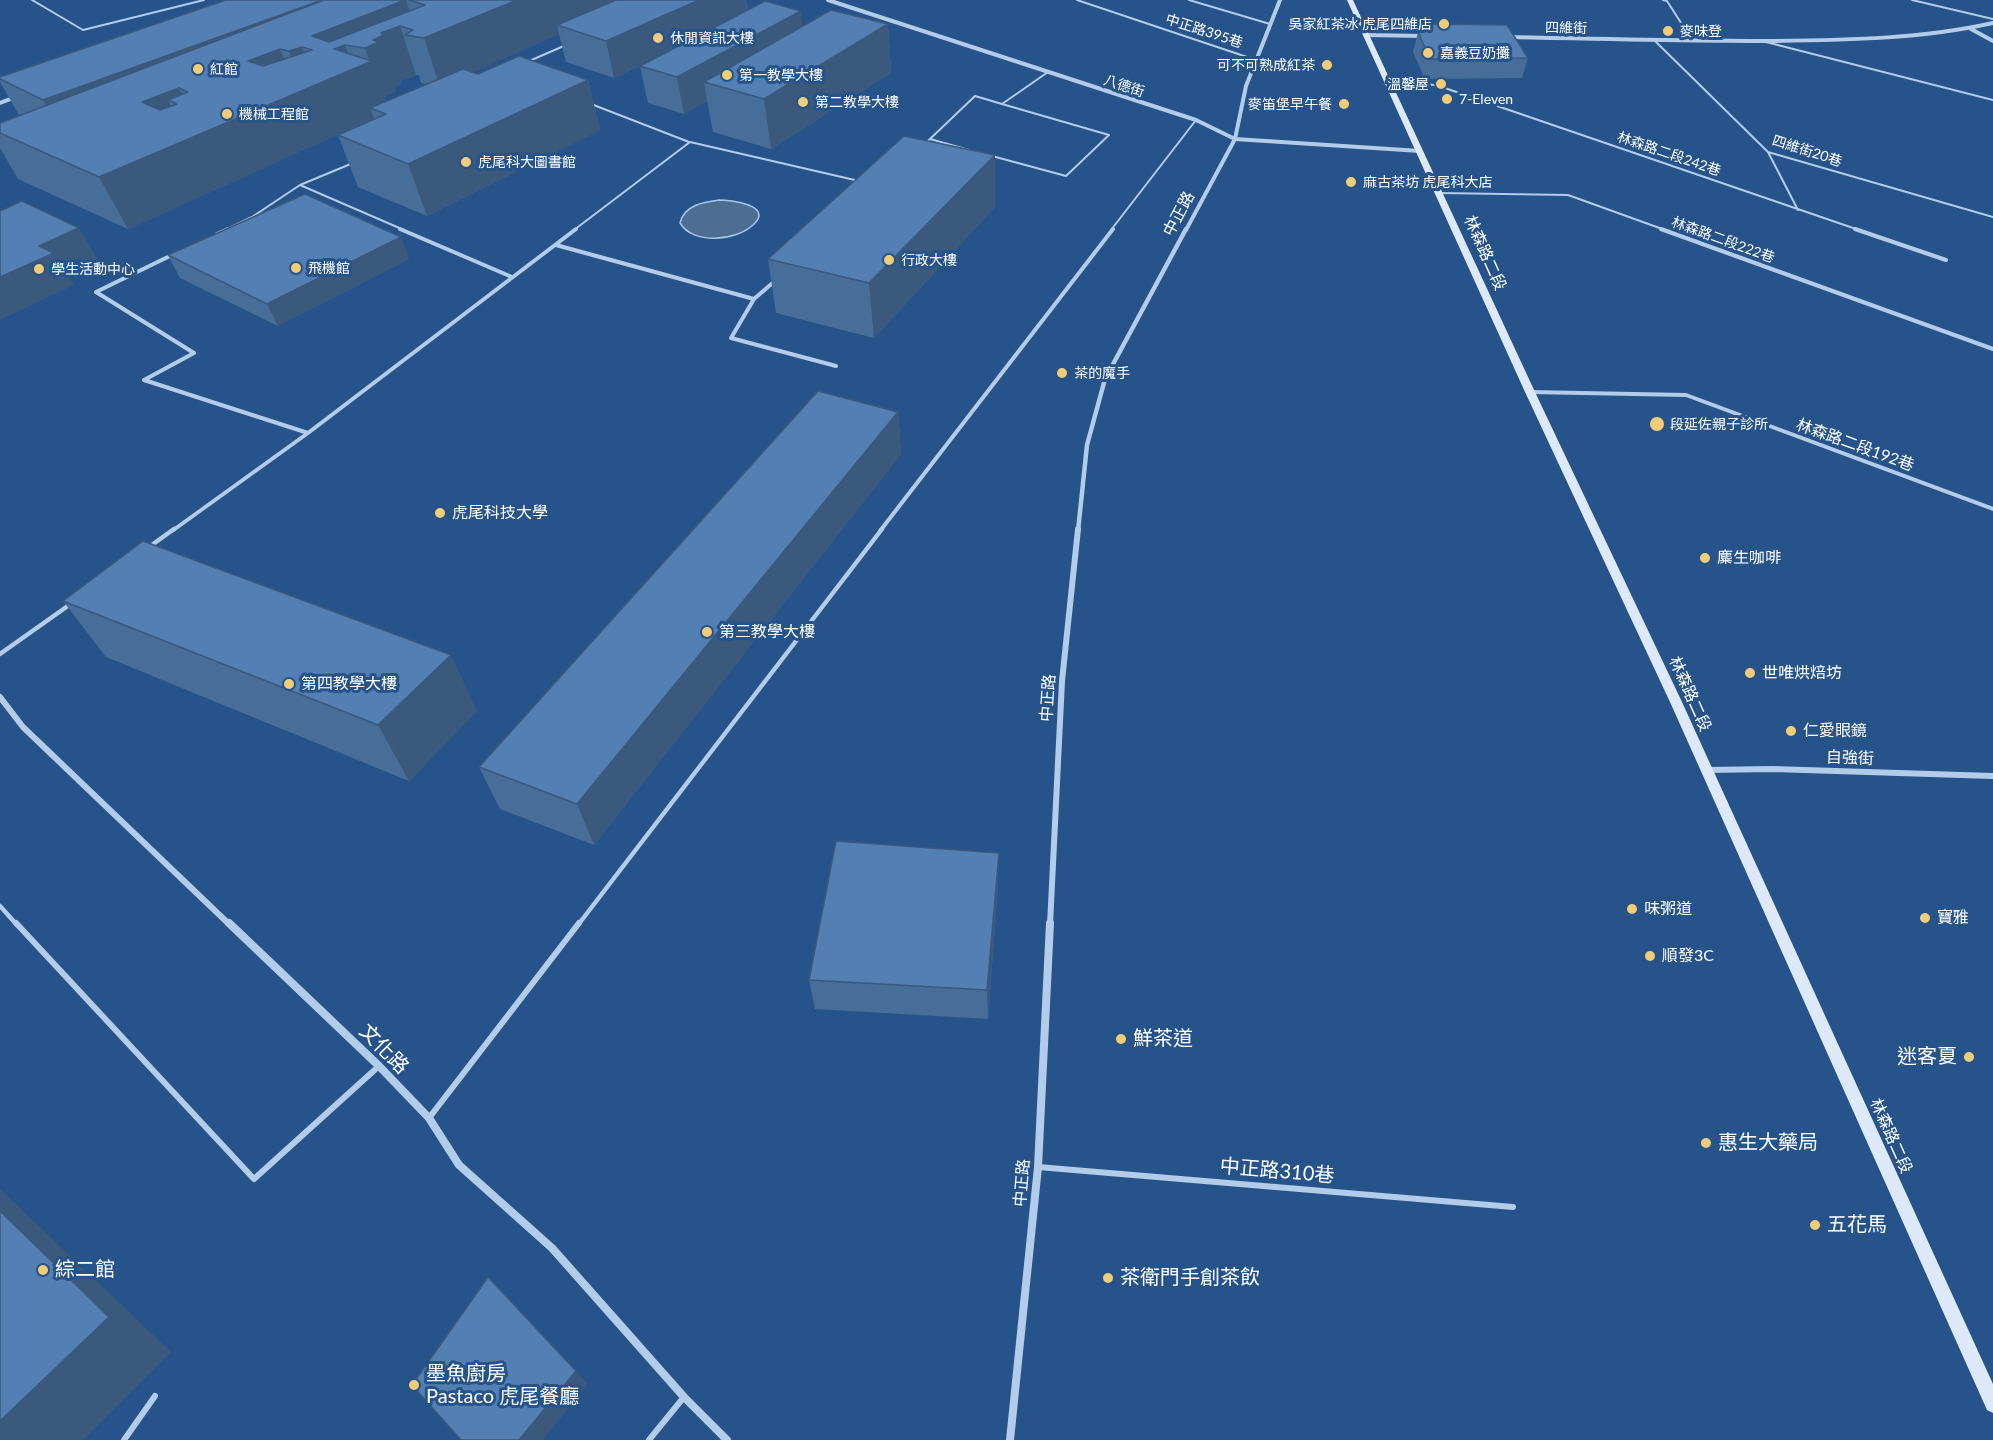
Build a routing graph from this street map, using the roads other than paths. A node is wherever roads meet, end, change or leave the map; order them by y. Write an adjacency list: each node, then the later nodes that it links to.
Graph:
1 (32, 0): 2 (lane)
2 (204, 0)
3 (828, 0): 23 (street, 八德街)
4 (1077, 0): 21 (lane, 中正路395巷)
5 (1189, 0): 11 (lane)
6 (1280, 0): 11 (street, 中正路)
7 (1350, 0): 13 (main road, 林森路二段)
8 (1663, 0): 17 (lane)
9 (1912, 0): 10 (lane)
10 (1993, 21): 12 (street, 四維街)
11 (1270, 24): 21 (street, 中正路)
12 (1970, 29): 18 (street); 19 (street, 四維街)
13 (1365, 35): 14 (street); 24 (main road, 林森路二段)
14 (1425, 36)
15 (1509, 37): 16 (street, 四維街)
16 (1653, 39): 17 (street, 四維街); 37 (lane, 四維街20巷)
17 (1692, 40): 19 (street, 四維街)
18 (1993, 41)
19 (1766, 42): 26 (lane, 四維街)
20 (570, 44): 22 (lane)
21 (1256, 60): 32 (street, 中正路)
22 (517, 66)
23 (1048, 72): 29 (lane); 30 (street, 八德街)
24 (1383, 76): 36 (main road, 林森路二段); 43 (lane, 林森路二段242巷)
25 (22, 95): 28 (street)
26 (1993, 100)
27 (584, 101): 33 (lane)
28 (0, 103)
29 (1002, 104): 31 (lane); 38 (lane)
30 (1196, 120): 32 (street, 八德街); 65 (lane)
31 (930, 139): 34 (lane); 35 (lane)
32 (1234, 139): 36 (street, 八德街); 66 (street, 中正路)
33 (690, 142): 40 (lane); 46 (lane)
34 (921, 146)
35 (975, 151)
36 (1420, 151): 42 (main road, 林森路二段)
37 (1768, 152): 43 (lane); 44 (lane, 四維街20巷)
38 (986, 154)
39 (354, 162): 41 (lane)
40 (866, 182)
41 (300, 185): 45 (lane); 50 (lane)
42 (1439, 193): 52 (lane, 林森路二段222巷); 54 (main road, 林森路二段)
43 (1797, 210): 48 (lane, 林森路二段242巷)
44 (1993, 217)
45 (210, 237)
46 (556, 245): 50 (lane); 51 (lane)
47 (179, 252): 55 (lane)
48 (1946, 260)
49 (780, 276): 51 (lane)
50 (512, 277): 55 (lane)
51 (754, 299): 53 (lane)
52 (1993, 349)
53 (836, 366)
54 (1530, 392): 56 (lane, 林森路二段192巷); 61 (main road, 林森路二段)
55 (308, 433): 57 (lane)
56 (1993, 509)
57 (144, 551)
58 (77, 599): 59 (lane)
59 (0, 654)
60 (0, 697): 64 (street, 文化路)
61 (1706, 770): 62 (street, 自強街); 70 (main road, 林森路二段)
62 (1993, 776)
63 (0, 906): 64 (lane)
64 (379, 1066): 65 (street, 文化路)
65 (429, 1118): 69 (street, 文化路)
66 (1038, 1167): 67 (lane, 中正路310巷); 74 (street, 中正路)
67 (1514, 1207)
68 (155, 1396): 71 (lane)
69 (684, 1397): 72 (lane); 73 (street, 文化路)
70 (1993, 1404)
71 (124, 1440)
72 (649, 1440)
73 (727, 1440)
74 (1010, 1440)

